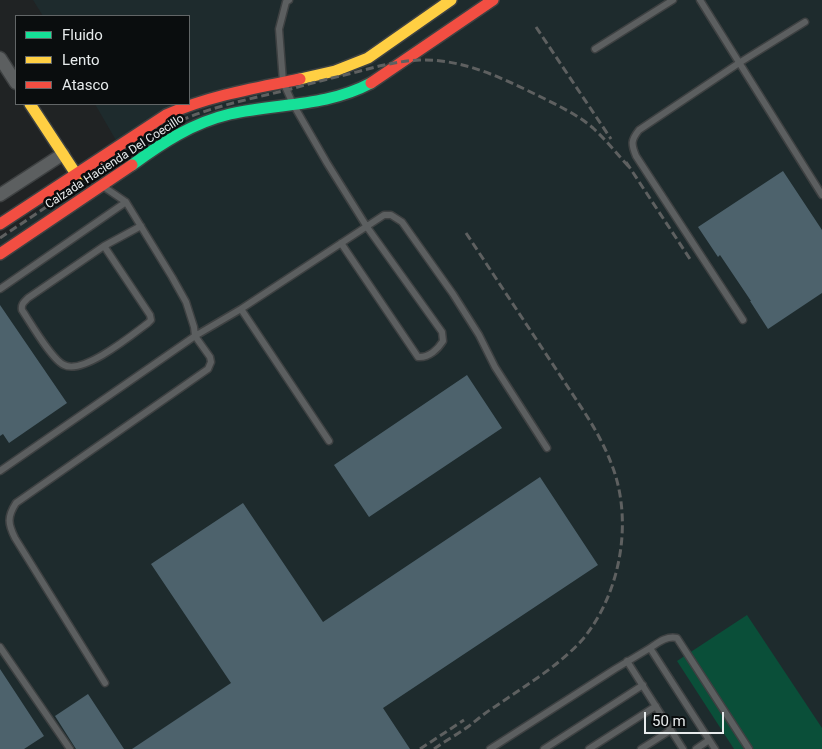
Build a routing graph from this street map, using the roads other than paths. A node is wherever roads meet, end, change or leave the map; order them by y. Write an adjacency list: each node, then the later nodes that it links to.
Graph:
1 (289, 0): 11 (lane)
2 (451, 0): 11 (main road, Calzada Hacienda Del Coecillo)
3 (493, 0): 13 (main road, Calzada Hacienda Del Coecillo)
4 (673, 0): 7 (lane)
5 (700, 0): 9 (lane)
6 (805, 22): 9 (lane)
7 (595, 49)
8 (0, 58): 10 (street)
9 (739, 64): 19 (lane); 30 (lane)
10 (15, 81)
11 (283, 82): 12 (main road, Calzada Hacienda Del Coecillo); 13 (lane)
12 (190, 104)
13 (293, 104): 18 (main road, Calzada Hacienda Del Coecillo); 24 (lane)
14 (31, 105): 16 (main road)
15 (188, 105): 17 (main road, Calzada Hacienda Del Coecillo)
16 (63, 154): 17 (main road); 20 (street)
17 (76, 174): 18 (main road); 22 (main road, Calzada Hacienda Del Coecillo)
18 (103, 186): 21 (lane); 27 (main road, Calzada Hacienda Del Coecillo)
19 (822, 195)
20 (0, 196)
21 (126, 202): 23 (lane); 28 (lane)
22 (0, 224)
23 (141, 226): 26 (lane); 31 (lane)
24 (367, 227): 25 (lane); 25 (lane); 33 (lane)
25 (341, 243): 29 (lane)
26 (104, 246): 26 (lane)
27 (0, 254)
28 (0, 290)
29 (241, 309): 31 (lane); 32 (lane)
30 (743, 320)
31 (195, 336): 34 (lane); 38 (lane)
32 (329, 442)
33 (547, 448)
34 (0, 471)
35 (0, 647): 43 (lane)
36 (650, 648): 37 (lane); 42 (lane); 51 (lane)
37 (627, 661): 39 (lane); 44 (lane)
38 (106, 683)
39 (643, 685): 40 (lane); 45 (lane)
40 (656, 706): 41 (lane); 46 (lane)
41 (671, 730): 47 (lane); 48 (lane)
42 (710, 740): 49 (lane); 50 (lane)
43 (70, 749)
44 (490, 749)
45 (544, 749)
46 (589, 749)
47 (641, 749)
48 (683, 749)
49 (696, 749)
50 (715, 749)
51 (749, 749)

